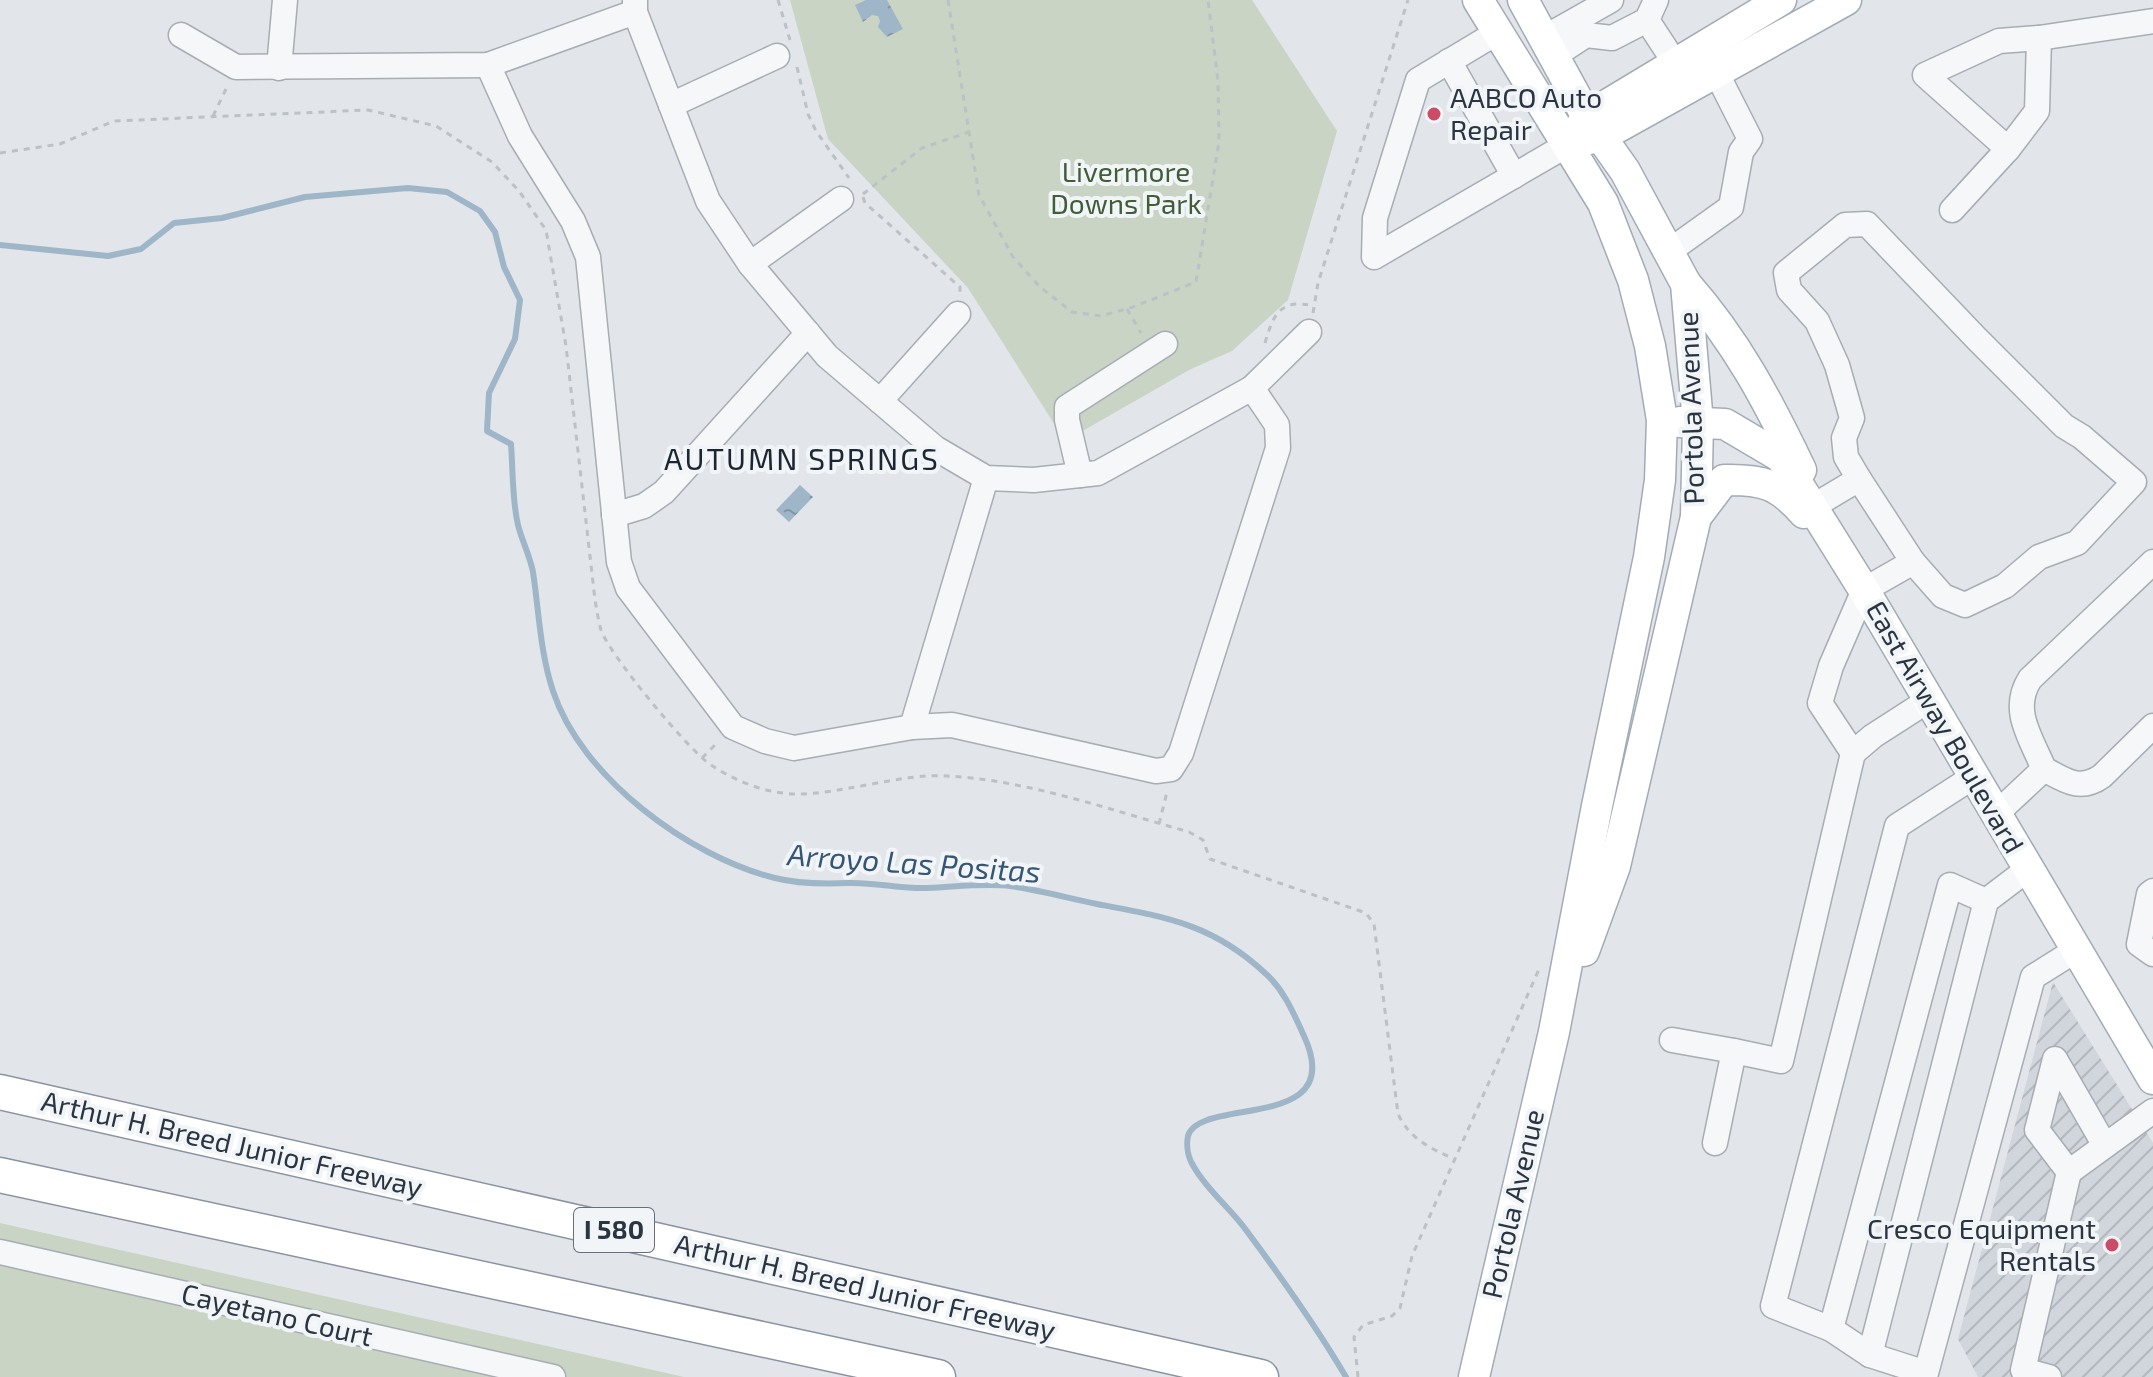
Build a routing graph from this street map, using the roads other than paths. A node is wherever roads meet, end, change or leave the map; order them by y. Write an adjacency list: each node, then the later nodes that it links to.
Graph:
1 (285, 0): 18 (street)
2 (1478, 0): 10 (main road, Portola Avenue)
3 (1523, 0): 13 (main road, Portola Avenue)
4 (1611, 0): 13 (street)
5 (1781, 0): 16 (main road)
6 (1846, 0): 19 (main road)
7 (635, 6): 17 (street); 20 (street)
8 (1652, 10): 13 (street); 16 (street)
9 (2153, 21): 12 (street)
10 (1498, 32): 15 (street); 22 (main road, Portola Avenue)
11 (181, 35): 18 (street)
12 (2039, 38): 23 (street); 23 (street)
13 (1549, 47): 21 (main road, Portola Avenue)
14 (789, 57): 20 (street)
15 (1449, 61): 24 (street); 24 (street)
16 (1675, 63): 21 (main road)
17 (488, 65): 18 (street); 43 (street)
18 (279, 68)
19 (1717, 74): 21 (main road); 27 (street)
20 (671, 105): 28 (street)
21 (1595, 126): 22 (main road); 27 (main road, Portola Avenue)
22 (1567, 145): 24 (street); 36 (main road, Portola Avenue)
23 (2008, 149): 26 (street)
24 (1514, 176)
25 (853, 191): 28 (street)
26 (1952, 210)
27 (1668, 252): 29 (main road, Portola Avenue)
28 (750, 264): 32 (street)
29 (1686, 284): 37 (main road, Portola Avenue); 42 (main road)
30 (958, 314): 35 (street)
31 (1309, 332): 34 (street)
32 (808, 333): 35 (street); 43 (street)
33 (1159, 348): 38 (street)
34 (1252, 388): 38 (street); 51 (street)
35 (880, 401): 39 (street)
36 (1662, 420): 37 (main road); 61 (main road, Portola Avenue)
37 (1698, 423): 41 (main road); 42 (main road); 44 (main road, Portola Avenue)
38 (1080, 475): 39 (street)
39 (986, 478): 51 (street)
40 (1859, 479): 42 (street); 46 (street); 46 (street)
41 (1778, 487): 44 (main road); 45 (main road)
42 (1815, 506): 45 (main road)
43 (614, 515): 51 (street)
44 (1696, 517): 61 (main road, Portola Avenue)
45 (1843, 558): 48 (main road, East Airway Boulevard)
46 (1913, 562): 48 (street)
47 (2153, 562): 53 (street)
48 (1864, 590): 49 (main road, East Airway Boulevard); 52 (street)
49 (1929, 700): 52 (street); 54 (main road, East Airway Boulevard)
50 (2153, 726): 53 (street)
51 (912, 727)
52 (1853, 753): 63 (street)
53 (2044, 769): 55 (street)
54 (1973, 777): 55 (main road, East Airway Boulevard); 72 (street)
55 (1996, 814): 56 (main road, East Airway Boulevard)
56 (2028, 869): 58 (street); 59 (main road, East Airway Boulevard)
57 (2153, 891): 60 (street)
58 (1986, 901): 72 (street); 73 (street)
59 (2076, 950): 64 (main road, East Airway Boulevard); 73 (street)
60 (2153, 954)
61 (1554, 1032): 77 (main road, Portola Avenue)
62 (1672, 1040): 63 (street)
63 (1734, 1051): 67 (street)
64 (2153, 1078)
65 (0, 1092): 76 (highway, Arthur H. Breed Junior Freeway / I 580)
66 (2153, 1111): 68 (street)
67 (1715, 1143)
68 (2104, 1144): 69 (street); 69 (street)
69 (2069, 1172): 78 (street)
70 (0, 1175): 75 (highway)
71 (0, 1252): 74 (street, Cayetano Court)
72 (1831, 1329): 73 (street)
73 (1870, 1355)
74 (553, 1377)
75 (938, 1377)
76 (1261, 1377)
77 (1474, 1377)
78 (2049, 1377)

